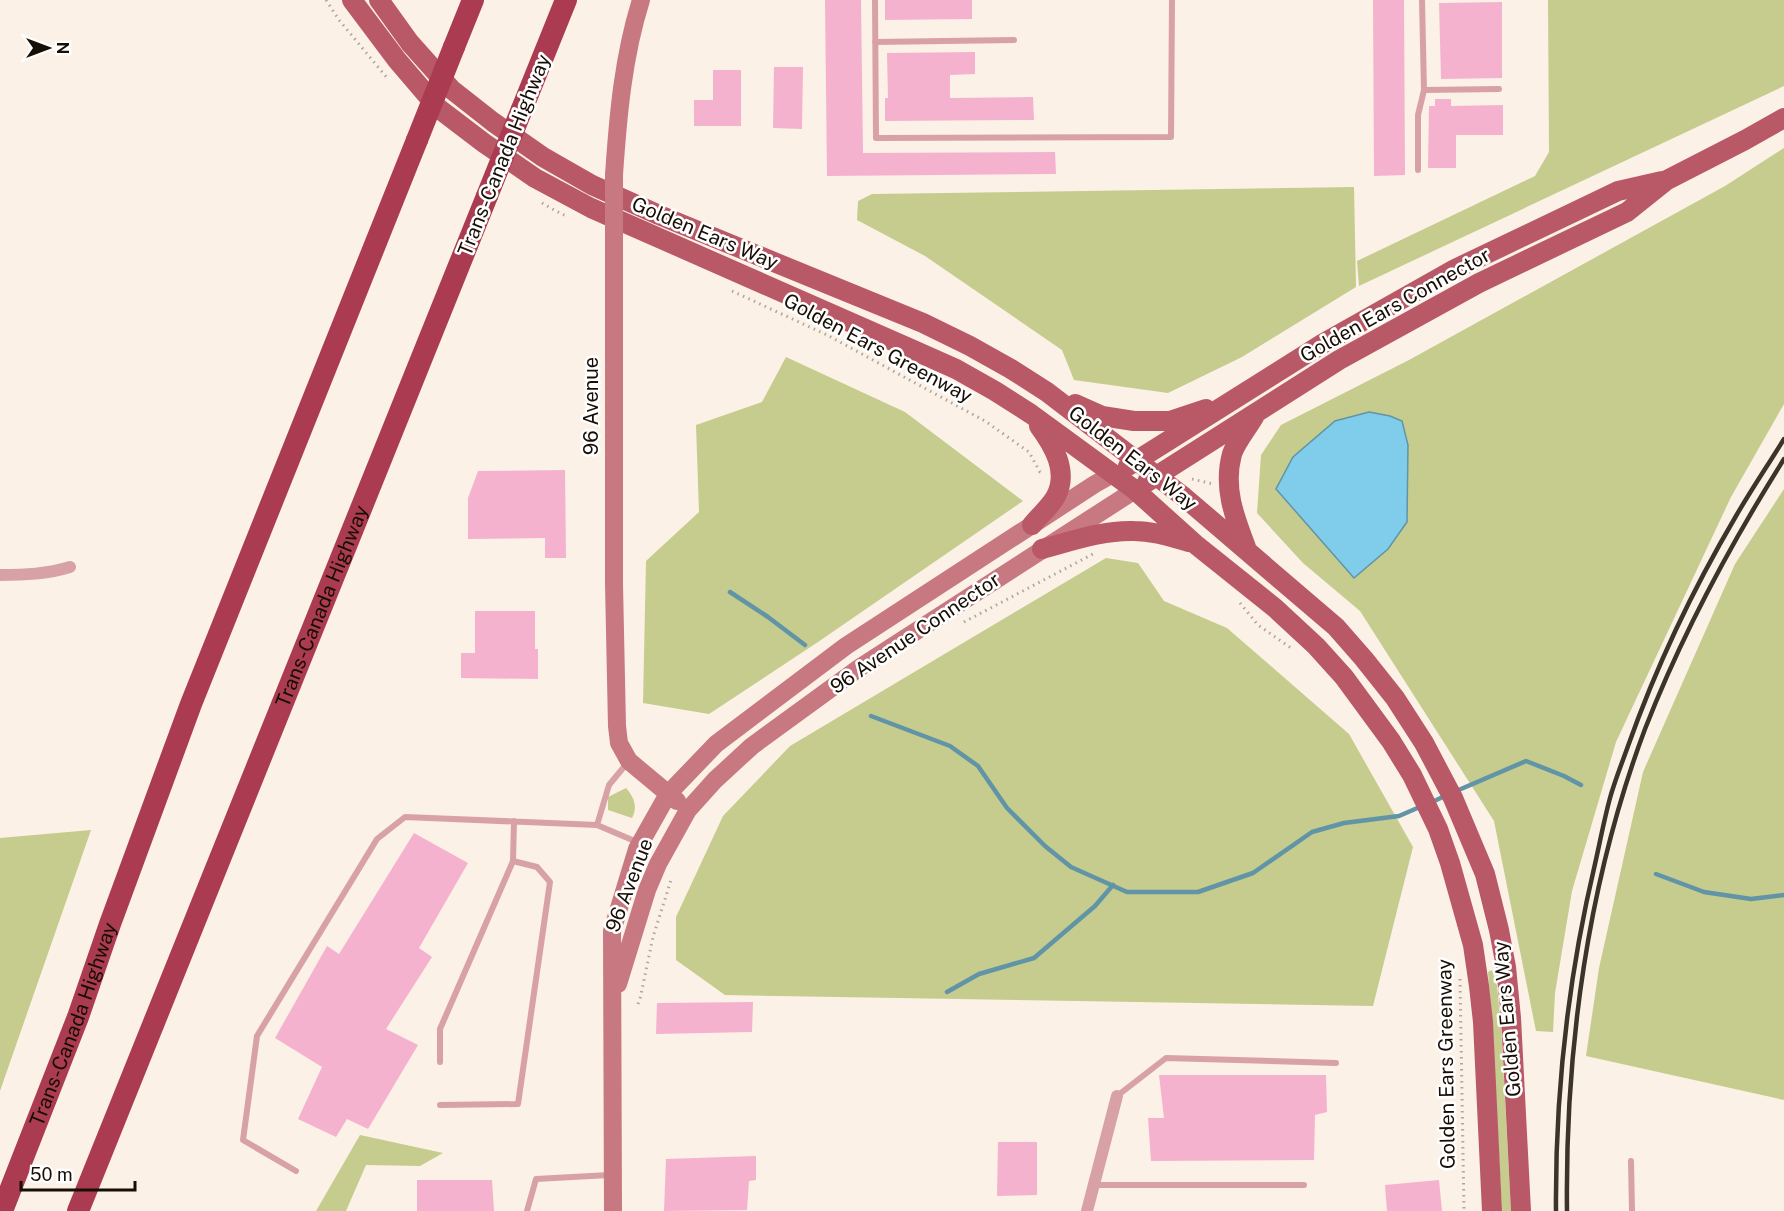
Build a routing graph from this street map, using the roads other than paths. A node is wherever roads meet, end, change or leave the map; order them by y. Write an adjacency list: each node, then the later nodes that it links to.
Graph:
1 (352, 0): 19 (main road, Golden Ears Way)
2 (379, 0): 16 (main road, Golden Ears Way)
3 (473, 0): 47 (highway, Trans-Canada Highway, bridge)
4 (566, 0): 48 (highway, Trans-Canada Highway, bridge)
5 (641, 0): 30 (main road, 96 Avenue, bridge)
6 (875, 0): 10 (lane)
7 (1172, 0): 10 (lane)
8 (1422, 0): 12 (lane)
9 (1014, 40): 10 (lane)
10 (875, 42)
11 (1499, 89): 12 (lane)
12 (1424, 90): 14 (lane)
13 (1784, 118): 15 (main road, Golden Ears Connector)
14 (1418, 170)
15 (1667, 180): 17 (main road, Golden Ears Connector); 18 (main road, Golden Ears Connector)
16 (1047, 392): 17 (main road); 20 (main road, Golden Ears Way)
17 (1237, 398): 20 (main road, Golden Ears Connector)
18 (1256, 413): 22 (main road, Golden Ears Connector); 27 (main road)
19 (1031, 414): 21 (main road, Golden Ears Way); 24 (main road)
20 (1138, 460): 21 (main road, 96 Avenue Connector); 22 (main road, Golden Ears Way)
21 (1113, 474): 23 (main road, Golden Ears Way); 24 (main road, 96 Avenue Connector)
22 (1157, 476): 23 (main road, 96 Avenue Connector); 27 (main road, Golden Ears Way)
23 (1135, 490): 25 (main road, Golden Ears Way); 26 (main road, 96 Avenue Connector)
24 (1032, 525): 31 (main road, 96 Avenue Connector)
25 (1195, 544): 26 (main road); 52 (main road, Golden Ears Way)
26 (1042, 549): 32 (main road, 96 Avenue Connector)
27 (1246, 549): 53 (main road, Golden Ears Way)
28 (70, 567): 29 (street)
29 (0, 575)
30 (629, 761): 31 (main road, 96 Avenue); 34 (lane)
31 (669, 794): 32 (main road, 96 Avenue); 35 (main road, 96 Avenue)
32 (688, 810): 37 (main road, 96 Avenue)
33 (514, 821): 34 (lane); 36 (lane); 43 (lane)
34 (597, 825): 35 (lane)
35 (640, 843): 37 (main road, 96 Avenue)
36 (513, 861): 38 (lane); 41 (lane)
37 (612, 1003): 44 (main road, 96 Avenue)
38 (440, 1062)
39 (1336, 1063): 40 (lane)
40 (1117, 1096): 45 (street)
41 (440, 1105)
42 (1631, 1161): 54 (lane)
43 (296, 1171)
44 (613, 1174): 49 (lane); 50 (main road, 96 Avenue)
45 (1094, 1185): 46 (lane); 51 (street)
46 (1304, 1185)
47 (2, 1211)
48 (78, 1211)
49 (527, 1211)
50 (614, 1211)
51 (1087, 1211)
52 (1492, 1211)
53 (1521, 1211)
54 (1632, 1211)

